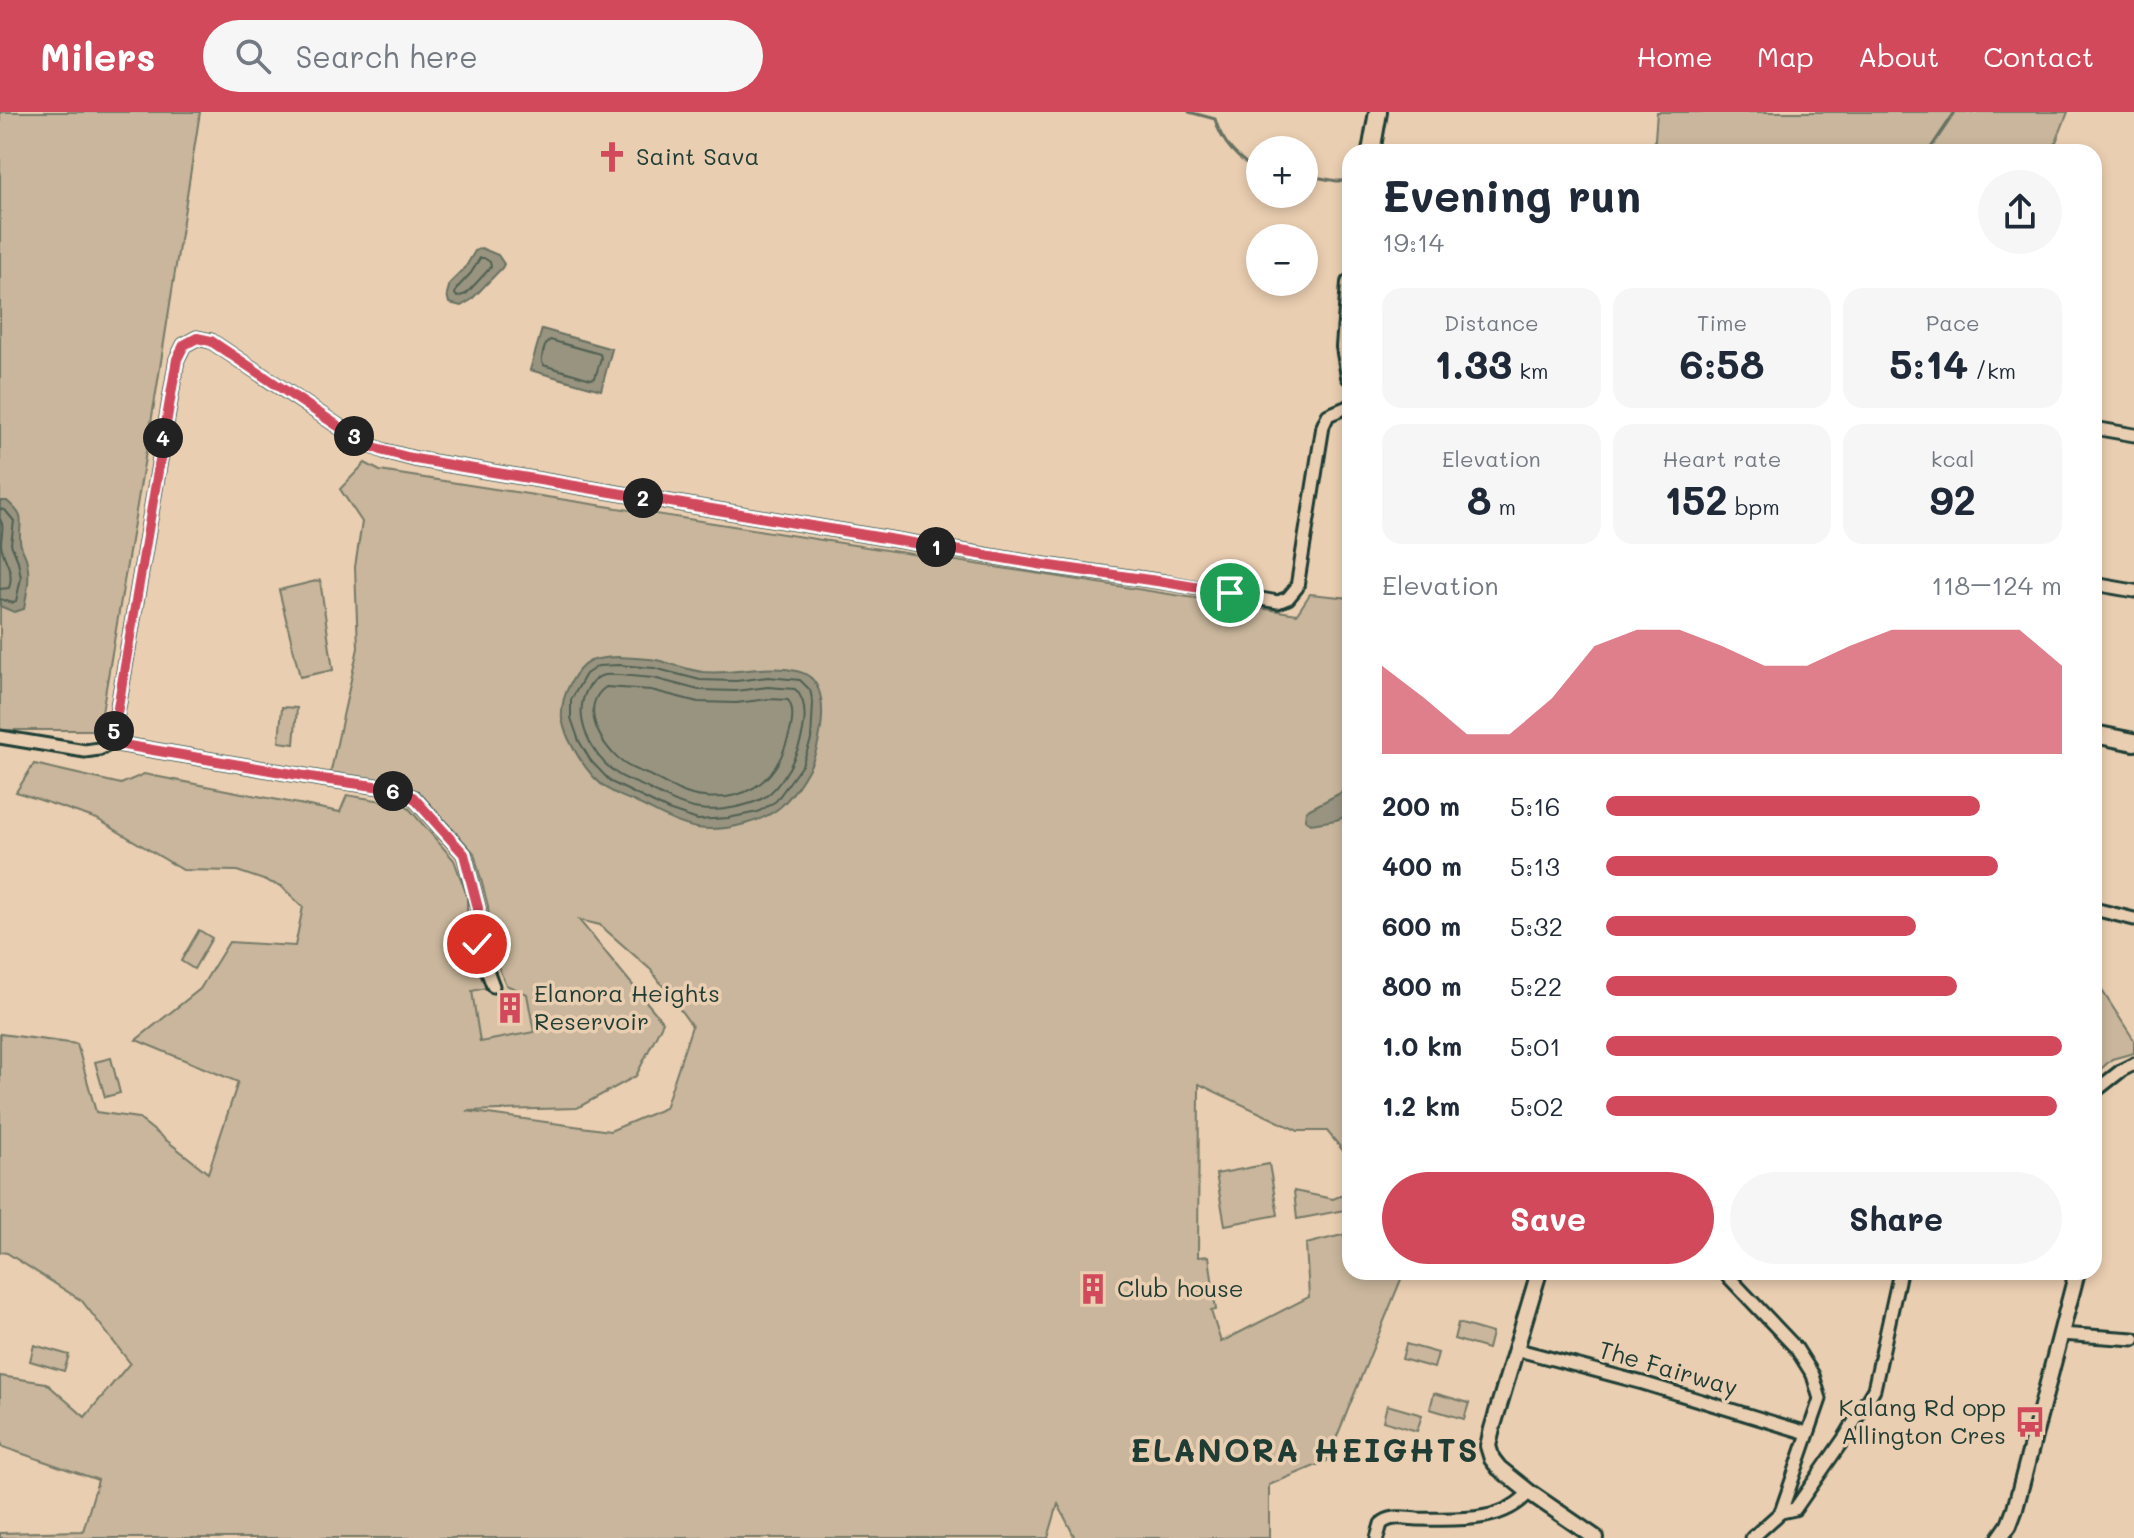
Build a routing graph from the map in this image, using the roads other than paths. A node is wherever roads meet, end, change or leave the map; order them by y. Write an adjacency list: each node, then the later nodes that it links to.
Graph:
1 (1378, 112): 2 (main road)
2 (1372, 144)
3 (1342, 408): 11 (street)
4 (2102, 429): 5 (street)
5 (2134, 435)
6 (2102, 585): 7 (street)
7 (2134, 591)
8 (2102, 736): 10 (main road)
9 (0, 737): 11 (street)
10 (2134, 742)
11 (112, 743): 14 (street)
12 (2102, 911): 13 (street)
13 (2134, 919)
14 (493, 986)
15 (2134, 1064): 16 (street)
16 (2102, 1086)
17 (1537, 1280): 23 (street)
18 (1732, 1280): 24 (street)
19 (1898, 1280): 26 (street)
20 (2075, 1280): 21 (street)
21 (2060, 1334): 22 (street); 30 (street)
22 (2134, 1339)
23 (1515, 1349): 24 (street, The Fairway); 25 (street)
24 (1807, 1433): 26 (street)
25 (1529, 1492): 27 (street); 28 (street)
26 (1781, 1512): 29 (street)
27 (1377, 1538)
28 (1596, 1538)
29 (1752, 1538)
30 (2000, 1538)

